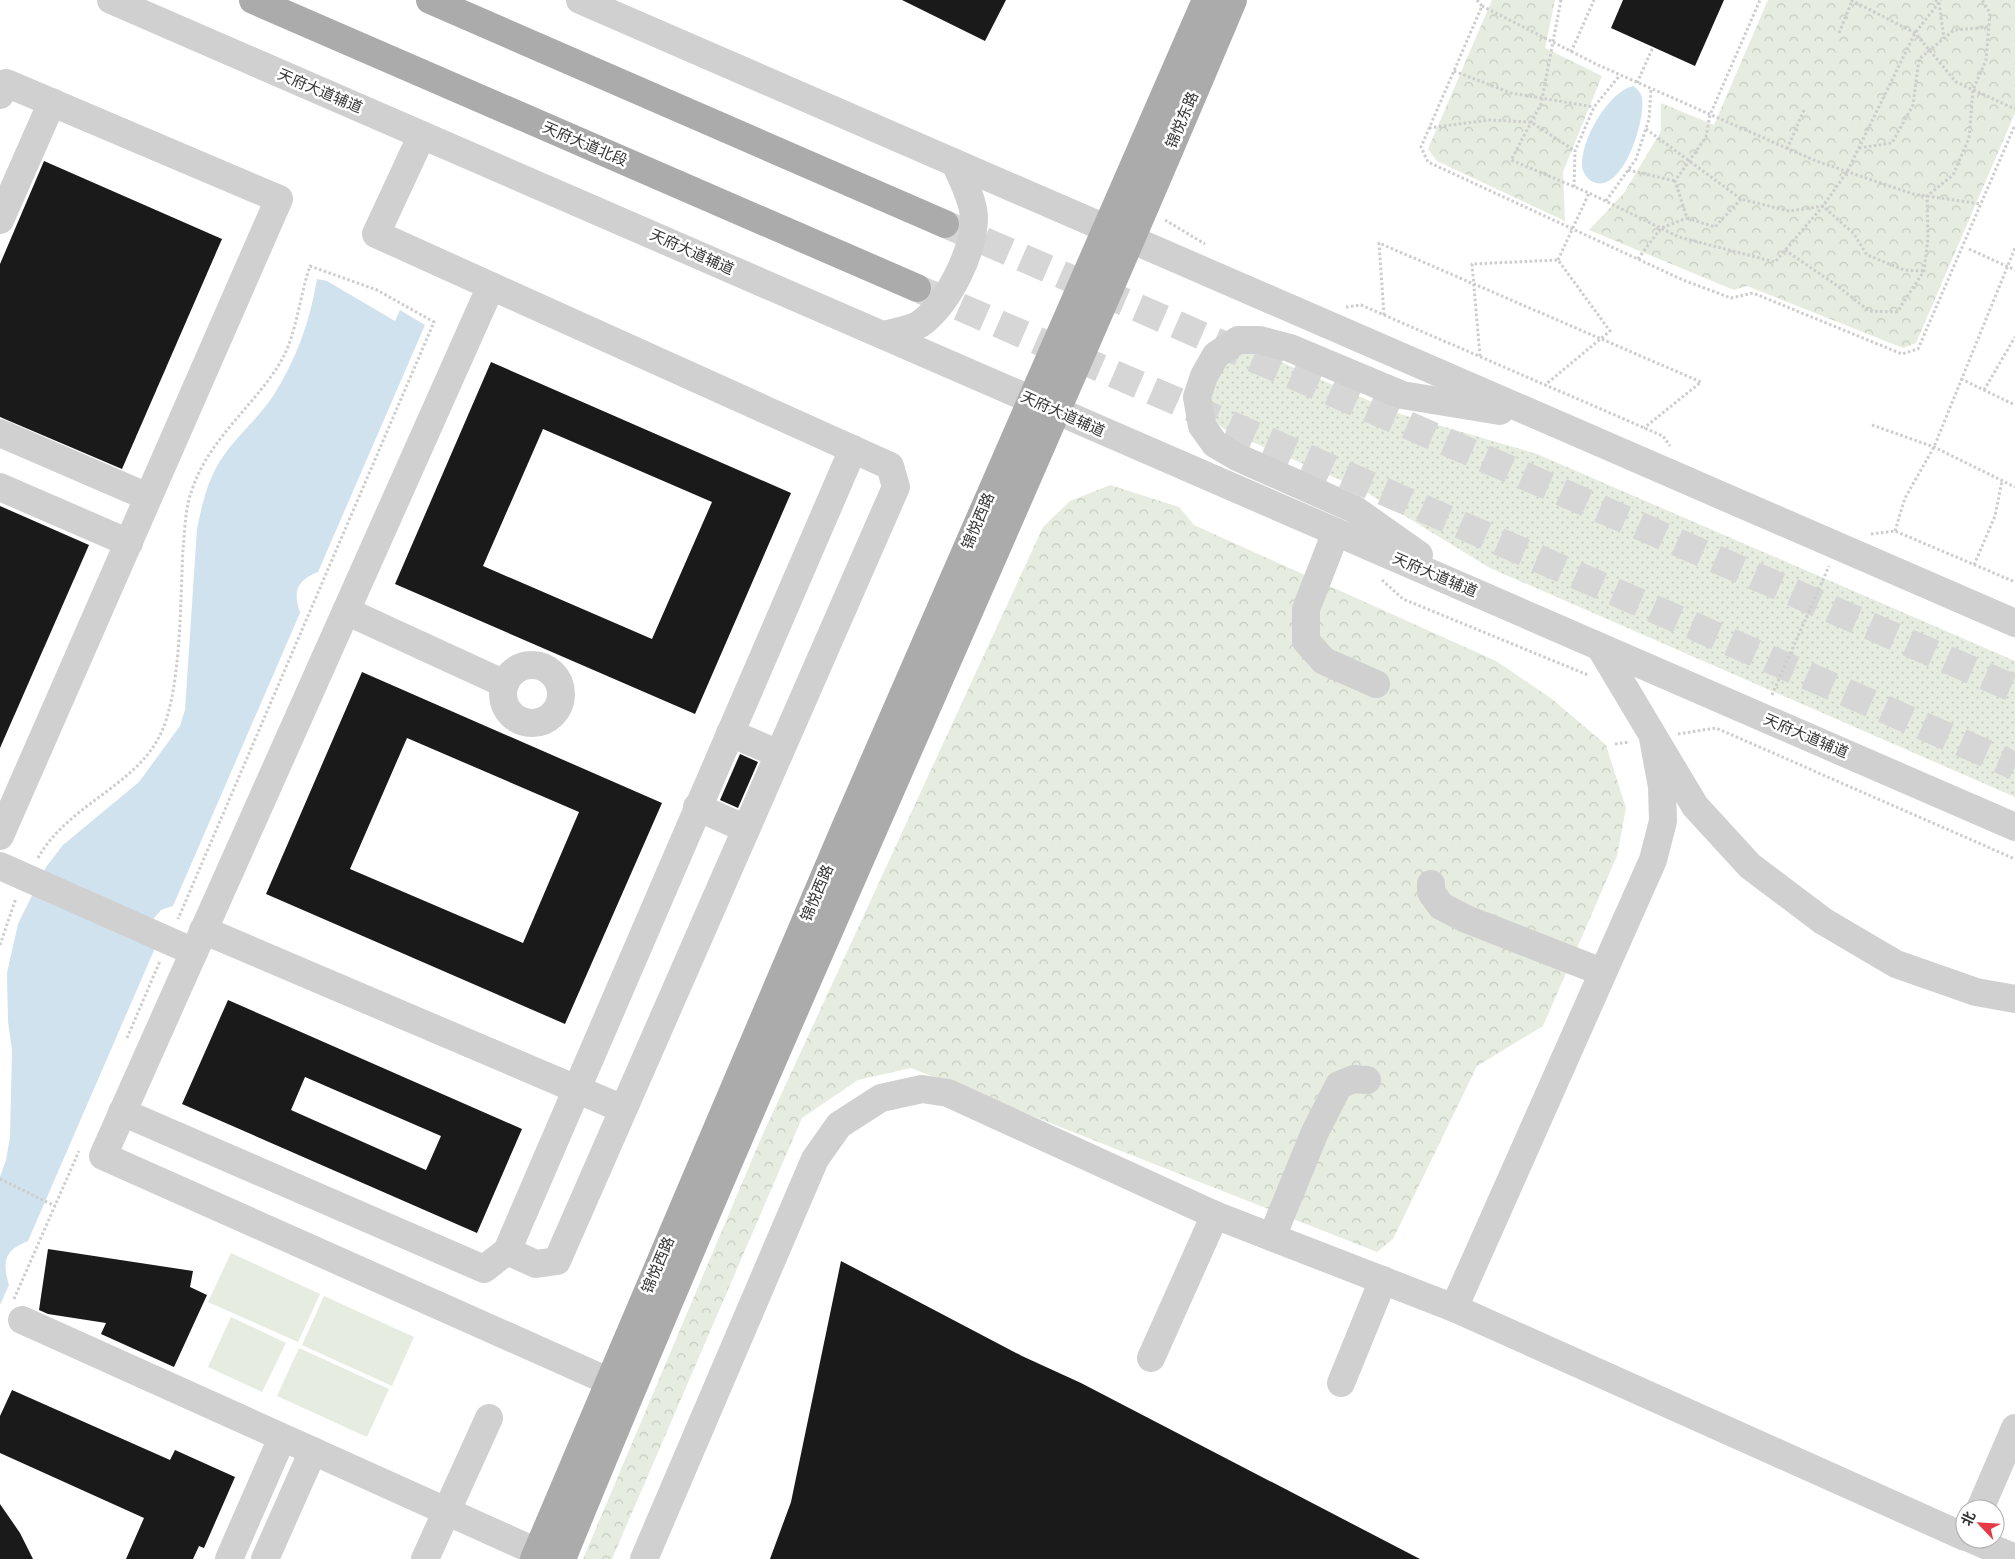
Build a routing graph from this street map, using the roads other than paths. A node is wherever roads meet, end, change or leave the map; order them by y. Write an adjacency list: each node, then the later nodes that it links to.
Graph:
1 (111, 0): 9 (street, 天府大道辅道)
2 (253, 0): 15 (main road, 天府大道北段)
3 (430, 0): 12 (main road)
4 (580, 0): 10 (street)
5 (1206, 0): 13 (main road, 锦悦东路)
6 (1233, 0): 13 (main road, 锦悦东路)
7 (0, 96): 8 (street)
8 (52, 102): 11 (street); 23 (street)
9 (422, 135): 14 (street); 16 (street, 天府大道辅道)
10 (955, 163): 13 (street); 16 (street)
11 (0, 220)
12 (946, 224)
13 (1119, 234): 17 (main road, 锦悦西路); 18 (main road, 锦悦西路); 19 (street)
14 (491, 286): 21 (street); 27 (street)
15 (917, 288)
16 (883, 335): 17 (street, 天府大道辅道)
17 (1031, 400): 18 (street, 天府大道辅道); 55 (main road, 锦悦西路)
18 (1056, 410): 24 (street, 天府大道辅道); 65 (main road, 锦悦西路)
19 (1539, 416): 26 (street); 28 (street)
20 (0, 433): 23 (street)
21 (853, 449): 32 (street); 34 (street)
22 (0, 487): 25 (street)
23 (148, 497): 25 (street)
24 (1336, 532): 26 (street, 天府大道辅道); 31 (street)
25 (128, 542): 38 (street)
26 (1464, 587): 29 (street, 天府大道辅道)
27 (346, 611): 30 (street); 41 (street)
28 (2015, 623)
29 (1600, 647): 33 (street); 36 (street, 天府大道辅道)
30 (505, 684)
31 (1376, 684)
32 (730, 733): 34 (street); 35 (street)
33 (1654, 738): 42 (street); 43 (street)
34 (778, 754): 37 (street)
35 (697, 807): 37 (street); 45 (street)
36 (2015, 827)
37 (746, 829): 46 (street)
38 (0, 836)
39 (0, 866): 41 (street)
40 (1431, 884): 42 (street)
41 (199, 941): 45 (street); 47 (street)
42 (1602, 972): 52 (street)
43 (2015, 999)
44 (1367, 1080): 49 (street)
45 (575, 1088): 46 (street); 50 (street)
46 (623, 1109): 50 (street)
47 (122, 1112): 50 (street); 55 (street)
48 (1216, 1215): 49 (street); 54 (street); 70 (street)
49 (1272, 1237): 51 (street)
50 (507, 1251)
51 (1382, 1280): 52 (street); 56 (street)
52 (1454, 1308): 63 (street)
53 (17, 1313): 59 (street)
54 (1151, 1358)
55 (608, 1381): 65 (main road, 锦悦西路)
56 (1341, 1383)
57 (489, 1418): 62 (street)
58 (2015, 1428): 61 (street)
59 (282, 1438): 60 (street); 67 (street)
60 (313, 1451): 62 (street); 68 (street)
61 (1984, 1499)
62 (446, 1512): 65 (street); 69 (street)
63 (1955, 1532)
64 (1994, 1549): 66 (street)
65 (544, 1557)
66 (2015, 1558)
67 (229, 1559)
68 (265, 1559)
69 (425, 1559)
70 (644, 1559)

